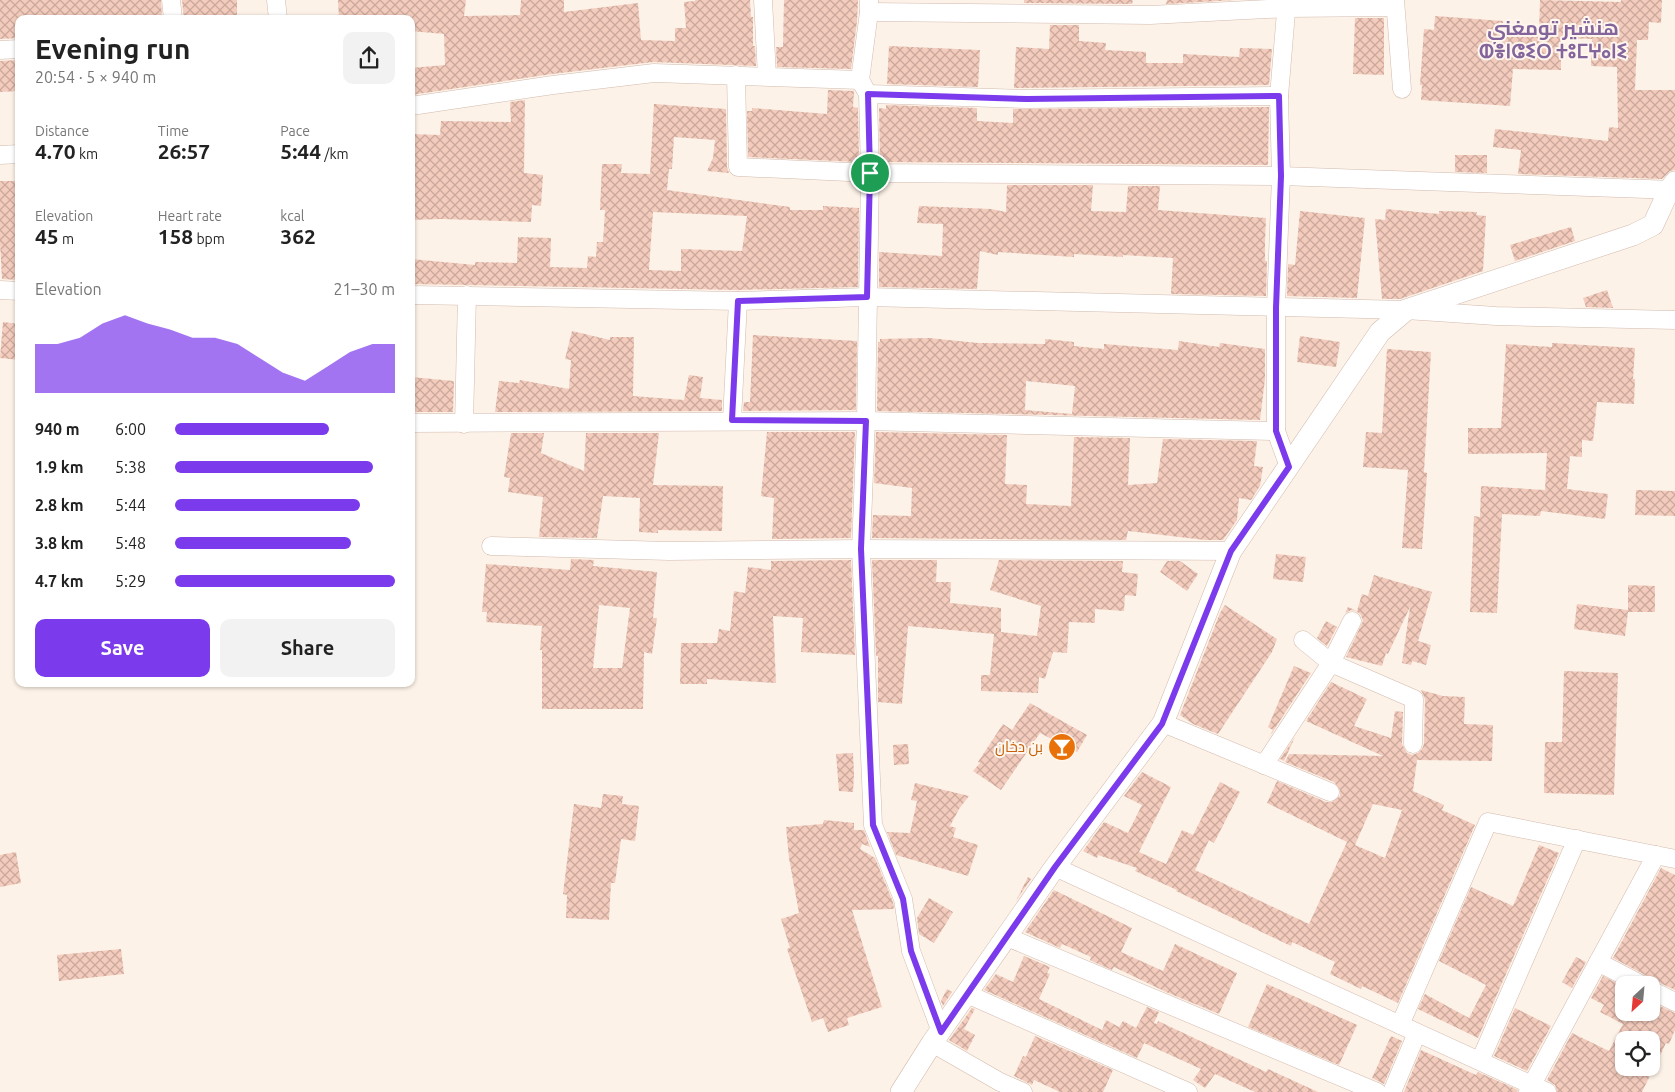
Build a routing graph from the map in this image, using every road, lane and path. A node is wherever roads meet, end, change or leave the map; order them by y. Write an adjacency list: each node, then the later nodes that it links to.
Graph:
1 (171, 0): 9 (street)
2 (276, 0): 10 (street)
3 (763, 0): 14 (street)
4 (1394, 3): 5 (street); 16 (street)
5 (1287, 4): 8 (street); 17 (street)
6 (869, 6): 7 (street); 15 (street)
7 (1003, 7): 8 (street)
8 (1149, 7)
9 (172, 15)
10 (278, 15)
11 (15, 49): 12 (street)
12 (0, 50)
13 (736, 75): 14 (street); 18 (street); 21 (street)
14 (767, 76): 15 (street)
15 (864, 87): 17 (street); 21 (street)
16 (1402, 89)
17 (1279, 96): 22 (street)
18 (415, 105)
19 (15, 154): 20 (street)
20 (0, 155)
21 (870, 173): 22 (street); 28 (street)
22 (1281, 176): 23 (street); 30 (street)
23 (1673, 188): 31 (street)
24 (0, 290): 25 (street)
25 (15, 291)
26 (415, 295): 27 (street)
27 (467, 295): 29 (street); 36 (street)
28 (867, 297): 29 (street); 30 (street); 34 (street)
29 (738, 301): 33 (street)
30 (1276, 308): 31 (street); 37 (street)
31 (1406, 310): 32 (street); 38 (street)
32 (1675, 320)
33 (732, 420): 34 (street); 36 (street)
34 (866, 421): 37 (street); 40 (street)
35 (415, 423): 36 (street)
36 (464, 424)
37 (1276, 431): 38 (street)
38 (1289, 467): 41 (street)
39 (491, 546): 40 (street)
40 (861, 549): 41 (street); 61 (street)
41 (1231, 551): 45 (street)
42 (1352, 621): 44 (street)
43 (1303, 640): 44 (street)
44 (1331, 663): 46 (street); 47 (street)
45 (1162, 724): 47 (street); 52 (street)
46 (1413, 744)
47 (1264, 765): 48 (street)
48 (1330, 792)
49 (1577, 839): 50 (street); 59 (street); 62 (street)
50 (1656, 855): 51 (street); 54 (street)
51 (1675, 859)
52 (1055, 867): 53 (street); 59 (street)
53 (1007, 936): 56 (street); 67 (street)
54 (1598, 962): 55 (street); 63 (street)
55 (1625, 976)
56 (967, 994): 61 (street); 66 (street)
57 (1660, 994): 58 (street)
58 (1675, 1002)
59 (1400, 1025): 60 (street)
60 (1417, 1033): 62 (street); 68 (street)
61 (936, 1038): 64 (street); 65 (street)
62 (1480, 1061): 63 (street)
63 (1535, 1090)
64 (901, 1092)
65 (1023, 1092)
66 (1188, 1092)
67 (1377, 1092)
68 (1392, 1092)

